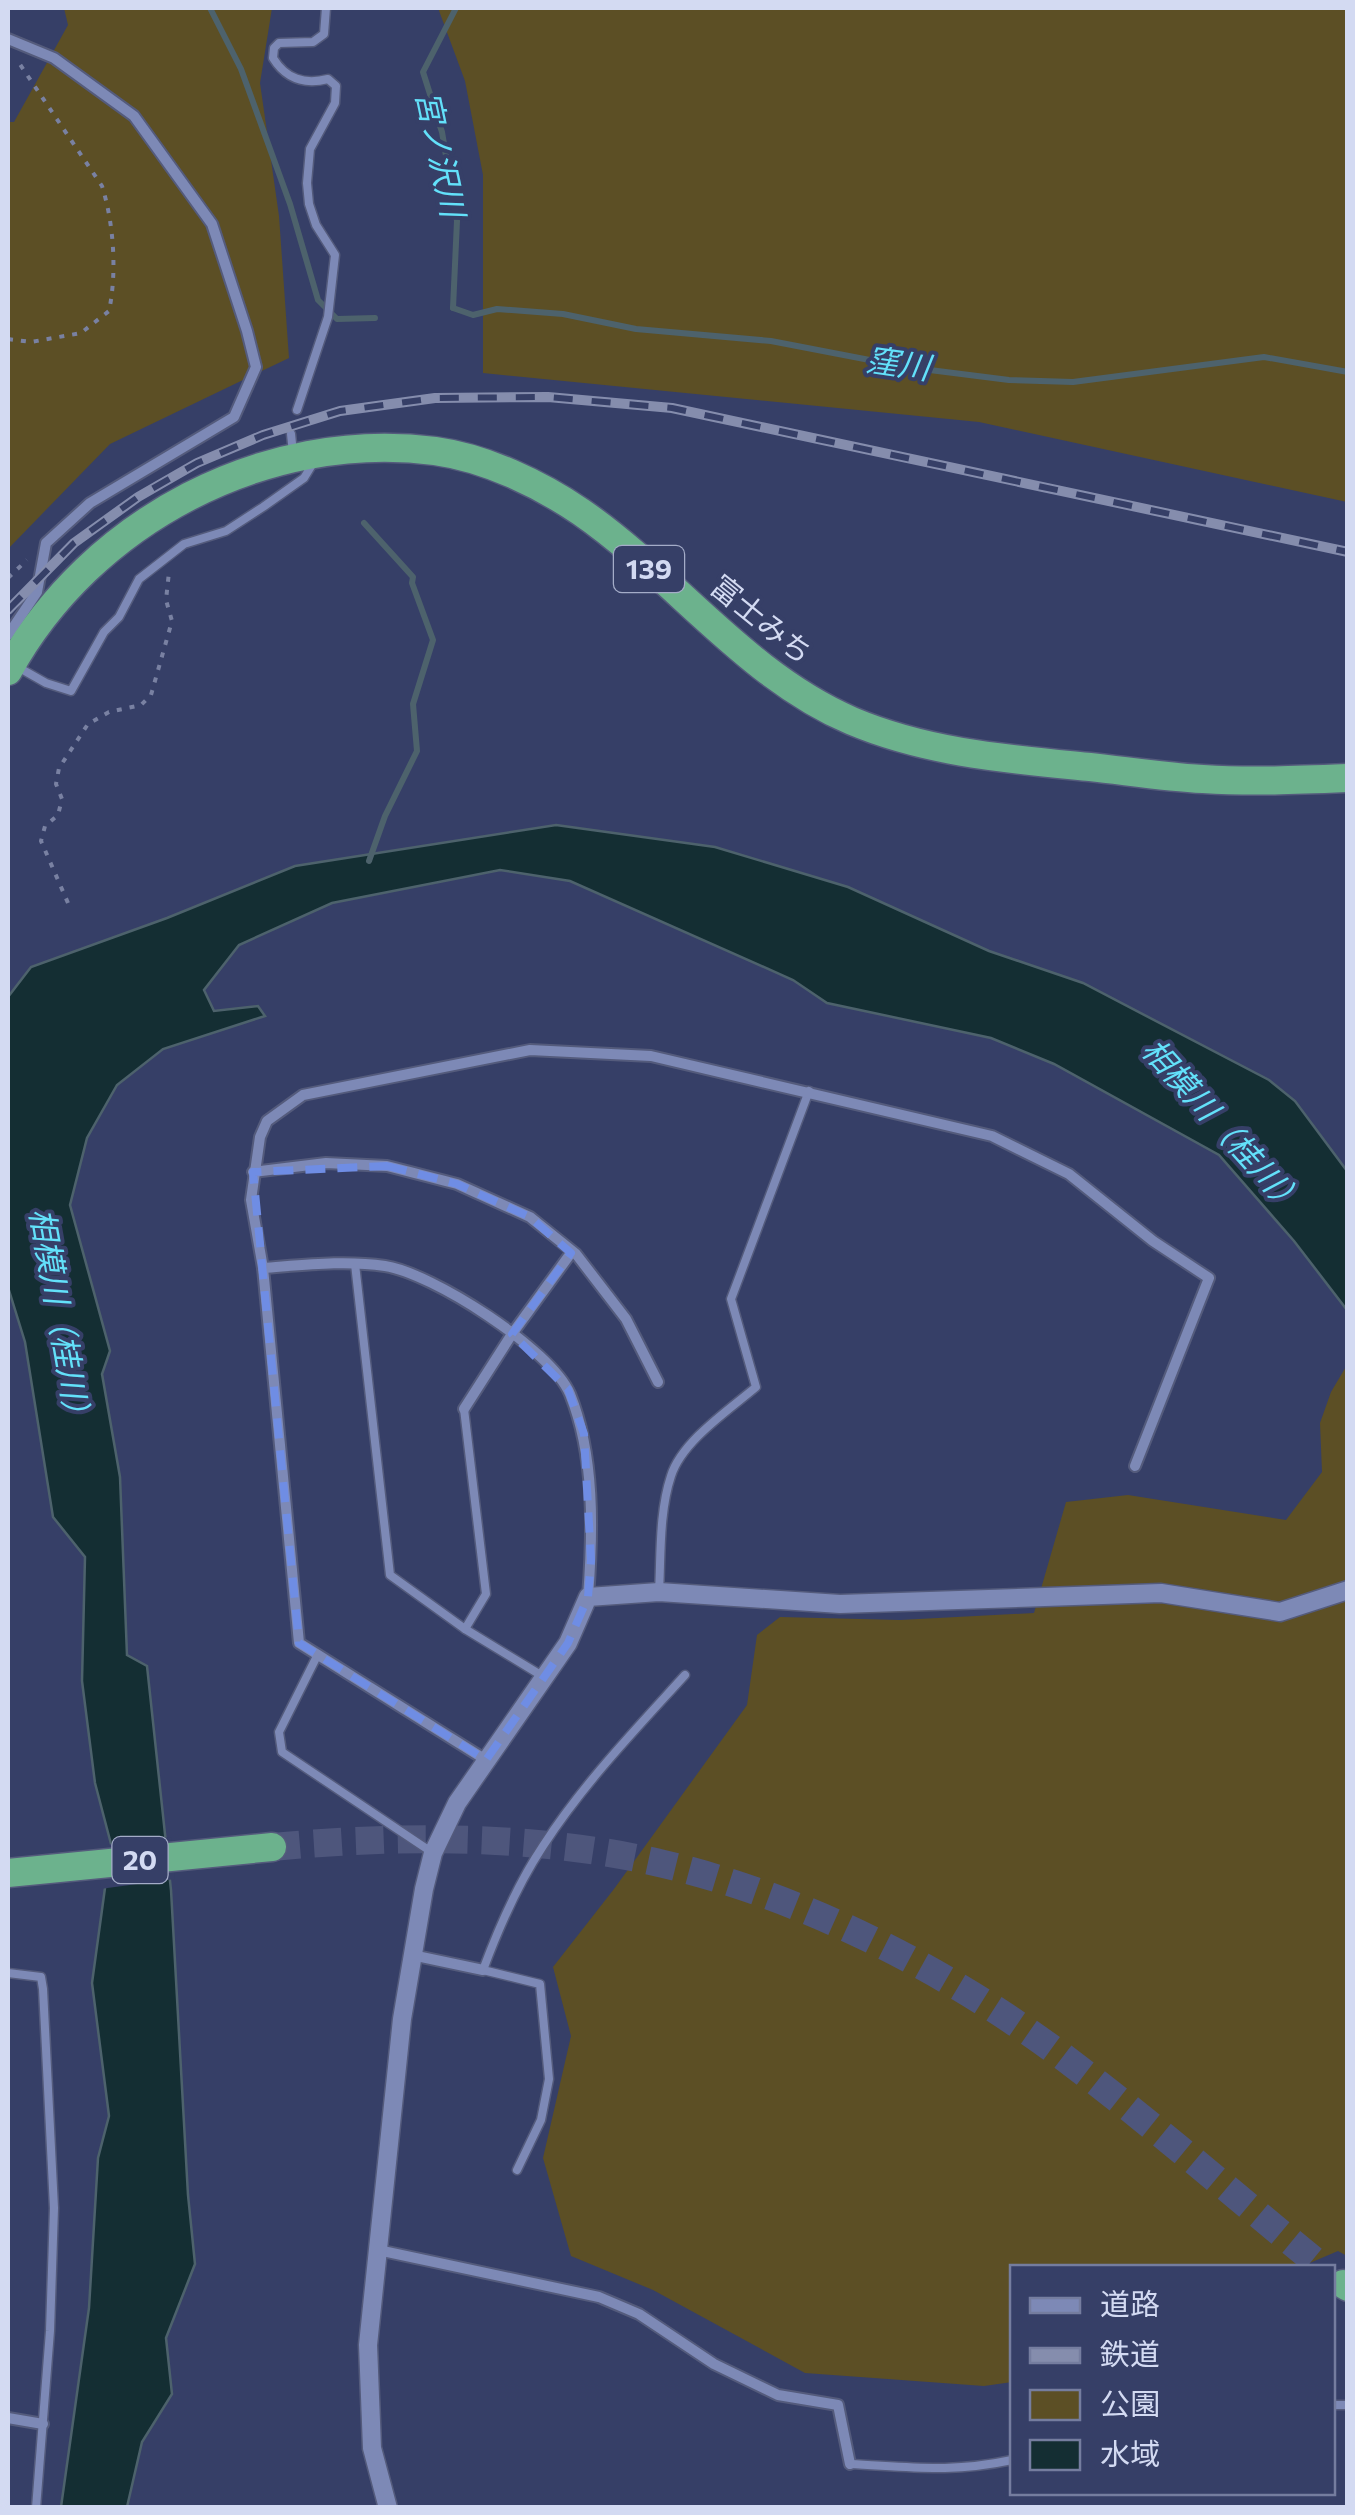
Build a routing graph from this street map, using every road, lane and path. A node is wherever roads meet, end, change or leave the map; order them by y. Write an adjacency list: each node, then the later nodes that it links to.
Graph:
1 (326, 8): 5 (lane)
2 (8, 39): 8 (street)
3 (17, 60): 4 (path)
4 (8, 339)
5 (297, 410)
6 (300, 448): 7 (lane); 9 (highway, 富士みち / 139); 10 (highway, 富士みち / 139)
7 (164, 559): 9 (lane); 11 (path)
8 (8, 635)
9 (10, 667)
10 (1348, 778)
11 (68, 903)
12 (810, 1091): 13 (street); 20 (street); 22 (lane)
13 (254, 1172): 14 (street); 16 (street)
14 (571, 1252): 17 (street); 18 (street)
15 (355, 1264): 16 (street); 17 (street); 24 (lane)
16 (263, 1268): 25 (street)
17 (512, 1334): 19 (street); 23 (street)
18 (658, 1382)
19 (464, 1410): 24 (lane)
20 (1136, 1466)
21 (1348, 1590): 22 (street)
22 (659, 1592): 23 (street)
23 (588, 1597): 27 (street)
24 (465, 1629): 27 (lane)
25 (318, 1654): 28 (street); 30 (lane)
26 (685, 1675): 33 (lane)
27 (544, 1677): 28 (street)
28 (486, 1760): 30 (street)
29 (272, 1847): 31 (highway, 20)
30 (434, 1853): 32 (street)
31 (8, 1873)
32 (412, 1955): 33 (street); 36 (street)
33 (483, 1970): 35 (lane)
34 (8, 1973): 38 (lane)
35 (517, 2170)
36 (378, 2250): 40 (street); 42 (street)
37 (8, 2418): 38 (street)
38 (43, 2424): 41 (lane)
39 (1010, 2460): 40 (lane)
40 (850, 2464)
41 (36, 2508)
42 (388, 2508)

